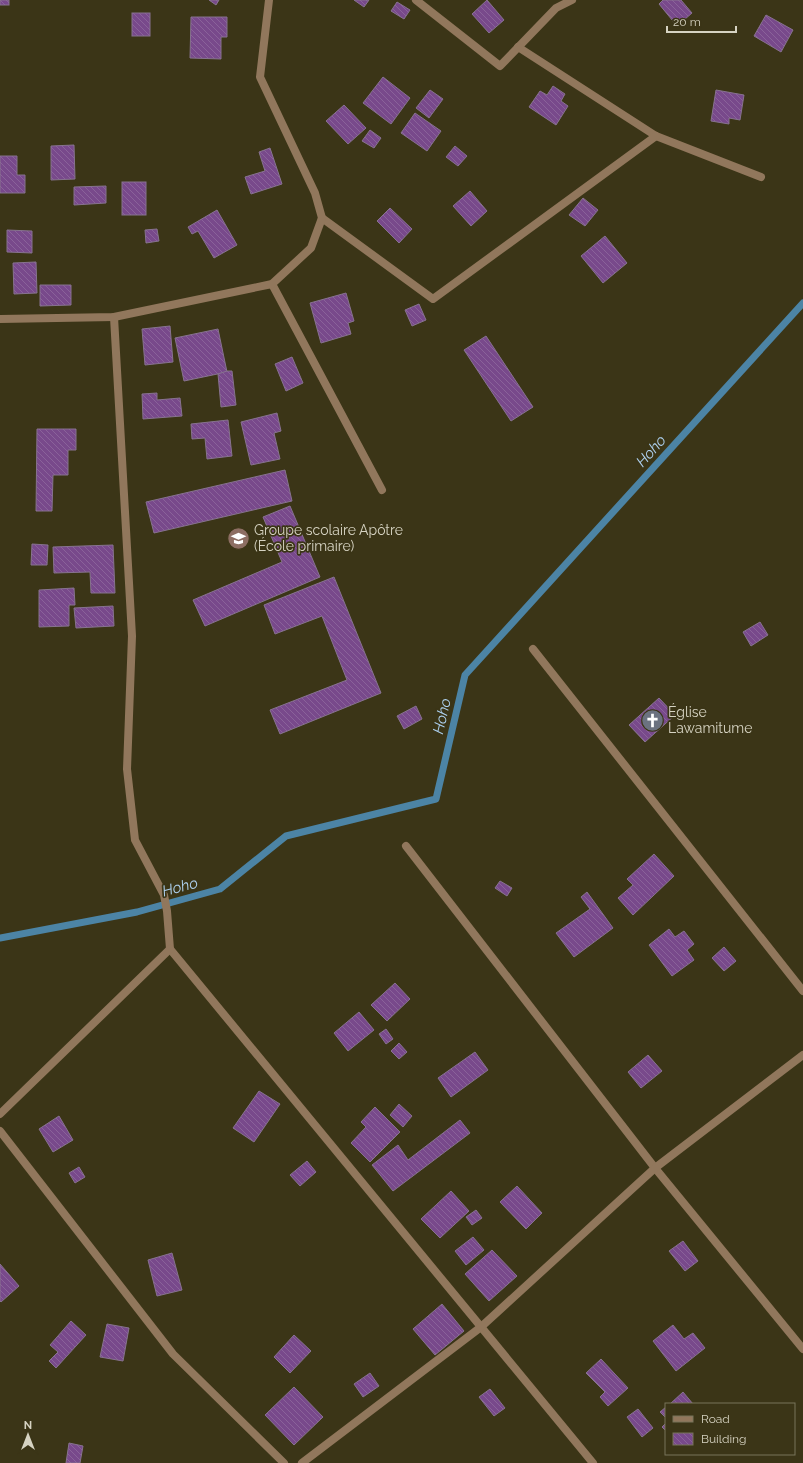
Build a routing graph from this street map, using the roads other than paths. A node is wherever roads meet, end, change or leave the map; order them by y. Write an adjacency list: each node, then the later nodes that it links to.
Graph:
1 (268, 0): 7 (street)
2 (416, 0): 4 (street)
3 (572, 0): 4 (street)
4 (518, 47): 5 (street)
5 (656, 136): 6 (street); 7 (street)
6 (762, 177)
7 (322, 218): 8 (street)
8 (272, 284): 9 (street); 11 (street)
9 (114, 317): 10 (street); 14 (street)
10 (0, 319)
11 (382, 490)
12 (533, 649): 15 (street)
13 (406, 846): 19 (street)
14 (170, 948): 17 (street); 20 (street)
15 (803, 991)
16 (803, 1055): 19 (street)
17 (0, 1114)
18 (0, 1131): 22 (street)
19 (655, 1168): 20 (street); 21 (street)
20 (481, 1327): 23 (street); 24 (street)
21 (803, 1348)
22 (284, 1463)
23 (302, 1463)
24 (593, 1463)

